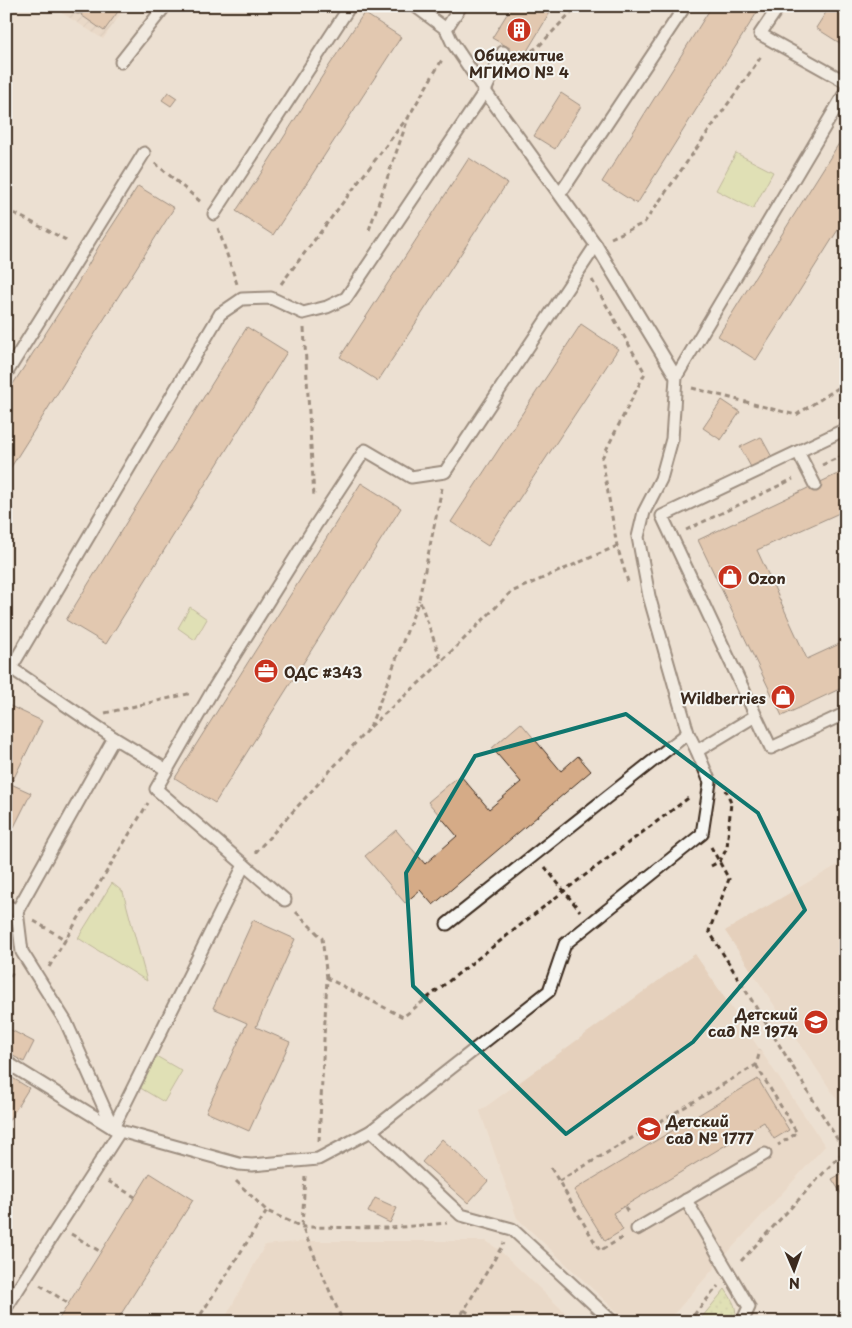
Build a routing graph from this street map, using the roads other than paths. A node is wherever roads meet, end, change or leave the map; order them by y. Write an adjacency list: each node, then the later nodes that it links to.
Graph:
1 (164, 6): 9 (lane)
2 (350, 6): 15 (lane)
3 (415, 6): 7 (lane)
4 (461, 6): 7 (lane)
5 (685, 6): 14 (lane)
6 (779, 6): 10 (lane)
7 (446, 29): 12 (lane)
8 (503, 52): 12 (lane)
9 (121, 62)
10 (846, 82)
11 (846, 90): 18 (lane)
12 (485, 91): 14 (lane); 22 (lane)
13 (144, 153): 17 (lane)
14 (558, 192): 16 (lane)
15 (214, 214)
16 (596, 245): 18 (lane); 28 (lane)
17 (6, 374)
18 (676, 380): 25 (lane)
19 (846, 429): 20 (lane)
20 (798, 452): 21 (lane); 24 (lane)
21 (815, 485)
22 (8, 667): 26 (lane)
23 (846, 713): 24 (lane)
24 (755, 716): 27 (lane)
25 (688, 733): 27 (lane); 32 (lane)
26 (114, 738): 28 (lane); 31 (lane)
27 (697, 751): 35 (lane)
28 (167, 770): 29 (lane)
29 (244, 865): 30 (lane); 34 (lane)
30 (285, 900)
31 (11, 908): 34 (lane)
32 (447, 924)
33 (6, 1062): 34 (lane)
34 (117, 1129): 35 (lane); 39 (lane)
35 (370, 1131): 40 (lane)
36 (765, 1154): 37 (lane)
37 (686, 1200): 38 (lane); 41 (lane)
38 (637, 1229)
39 (6, 1308)
40 (613, 1322)
41 (742, 1322)

